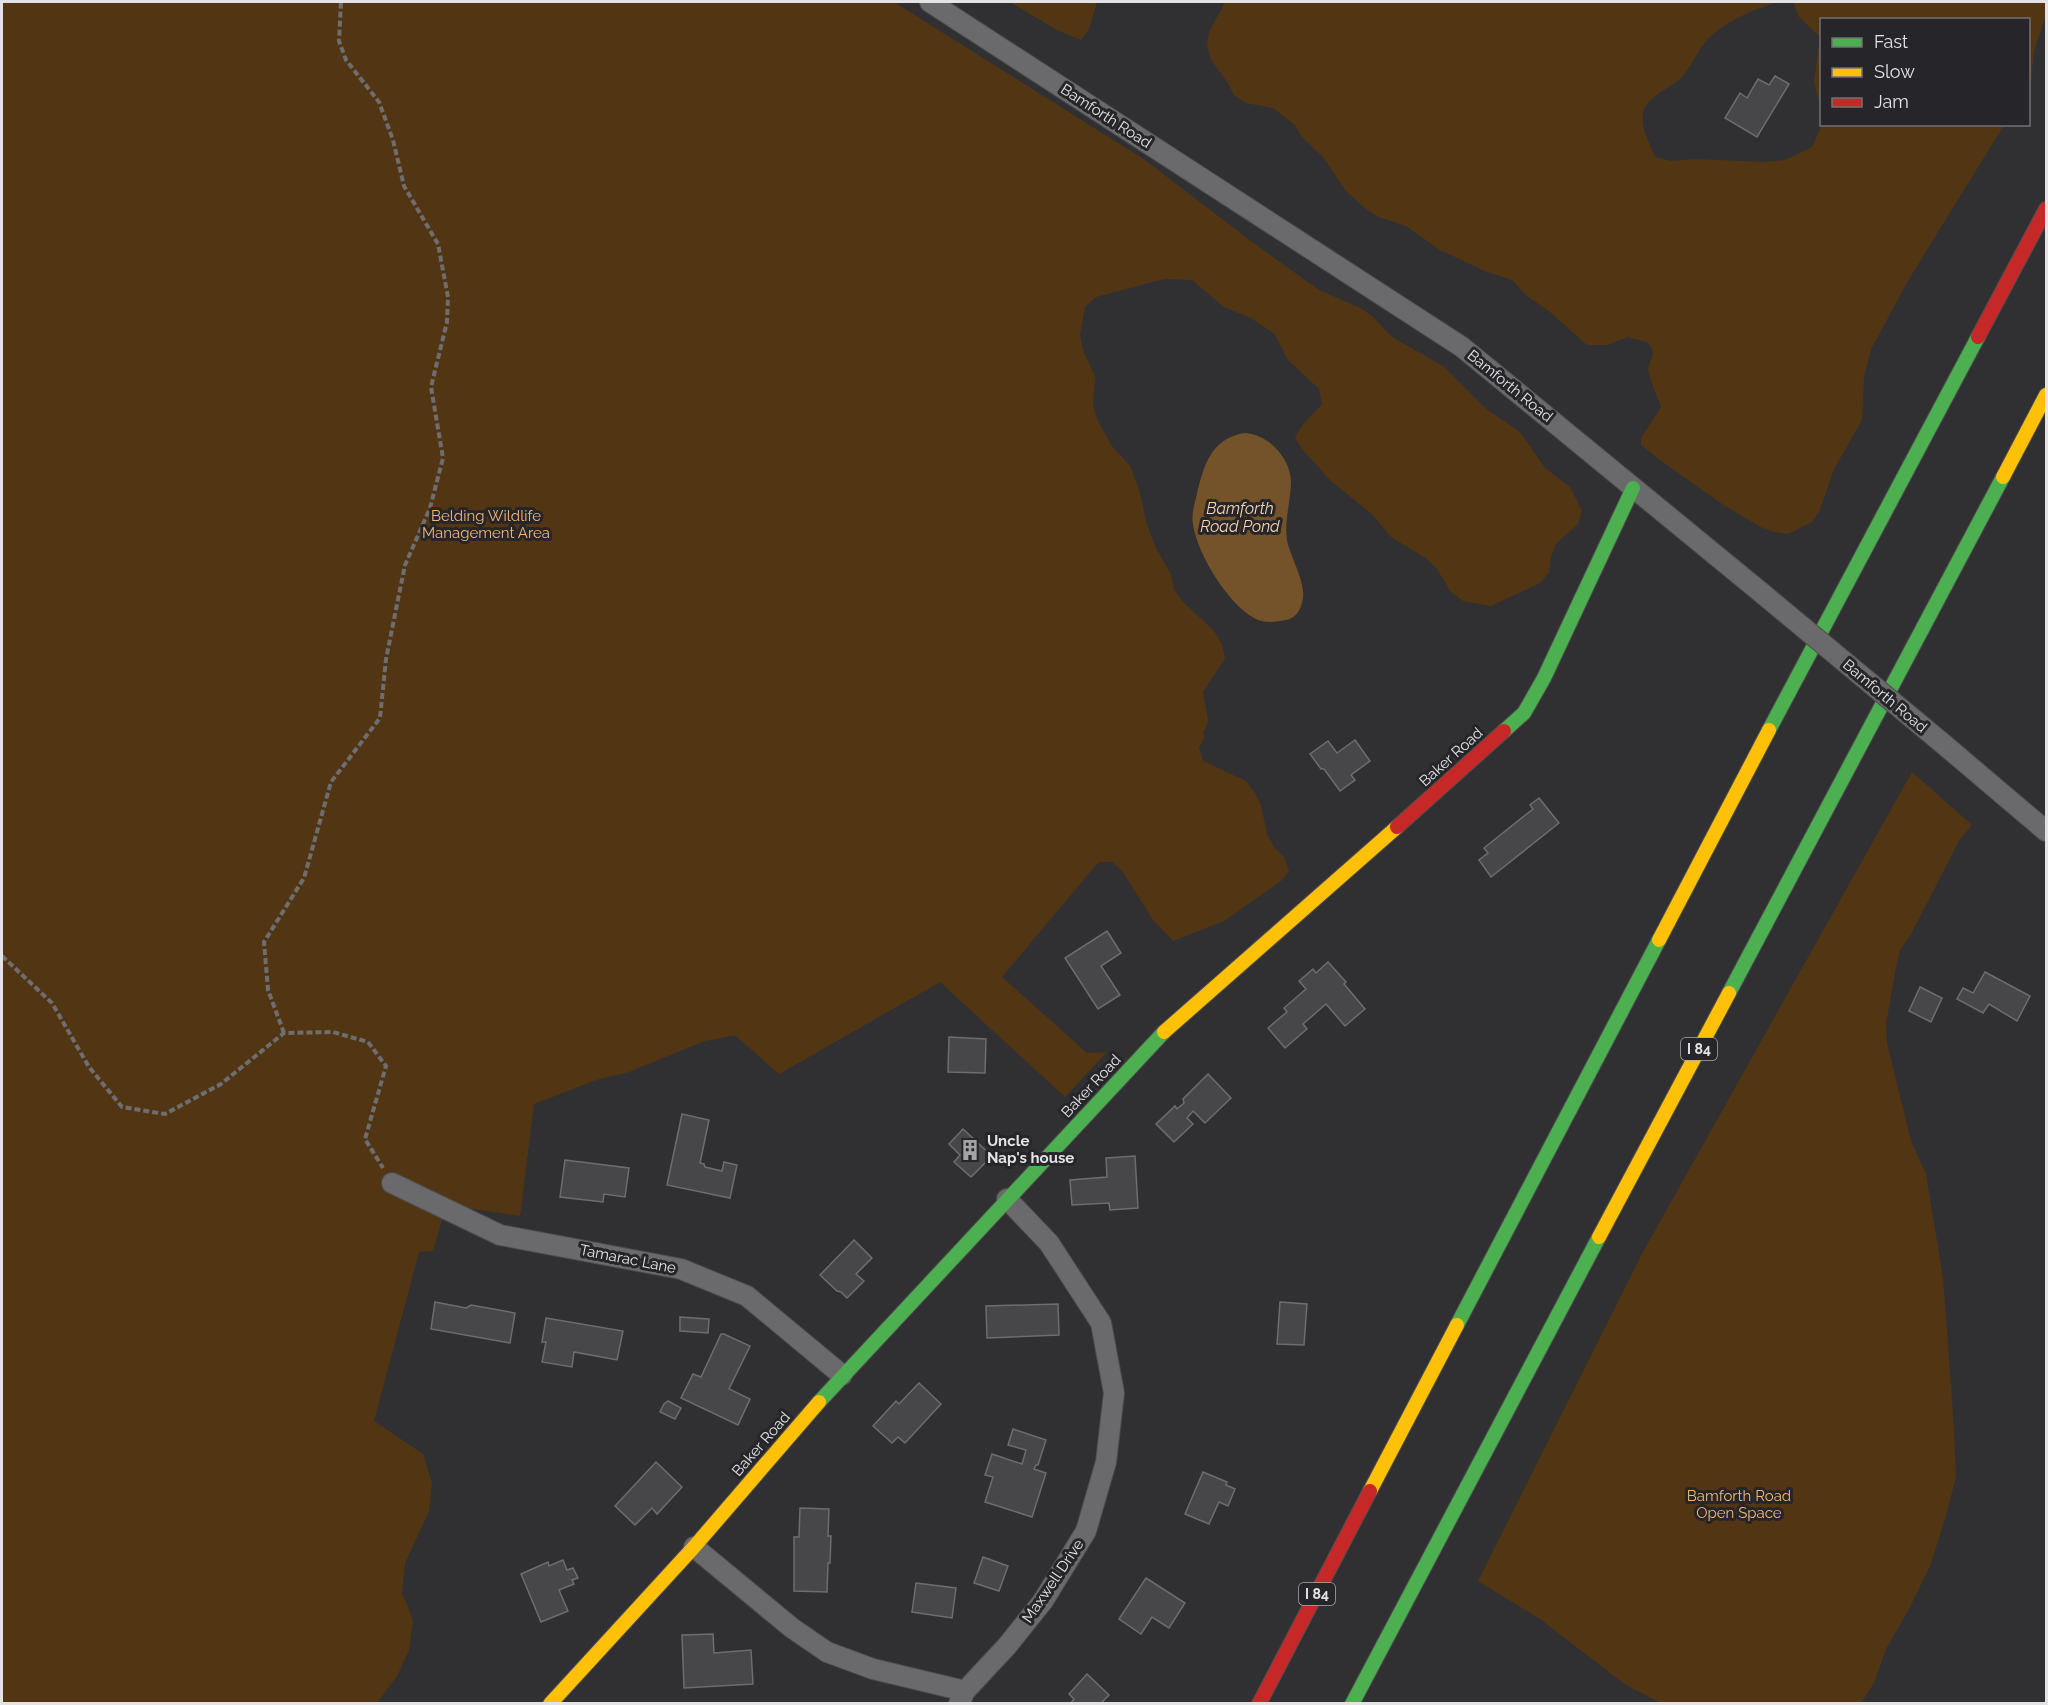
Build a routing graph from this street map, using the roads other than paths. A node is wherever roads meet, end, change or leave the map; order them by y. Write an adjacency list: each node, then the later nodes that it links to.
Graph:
1 (930, 2): 4 (street, Bamforth Road)
2 (2046, 209): 12 (main road, I 84)
3 (2046, 395): 13 (main road, I 84)
4 (1633, 488): 5 (street, Bamforth Road, bridge); 7 (main road, Baker Road)
5 (2046, 831)
6 (392, 1183): 8 (street, Tamarac Lane)
7 (1007, 1199): 8 (main road, Baker Road); 10 (street, Maxwell Drive)
8 (842, 1375): 9 (main road, Baker Road)
9 (694, 1546): 10 (street, Maxwell Drive); 11 (main road, Baker Road)
10 (962, 1697)
11 (550, 1704)
12 (1259, 1704)
13 (1352, 1704)

